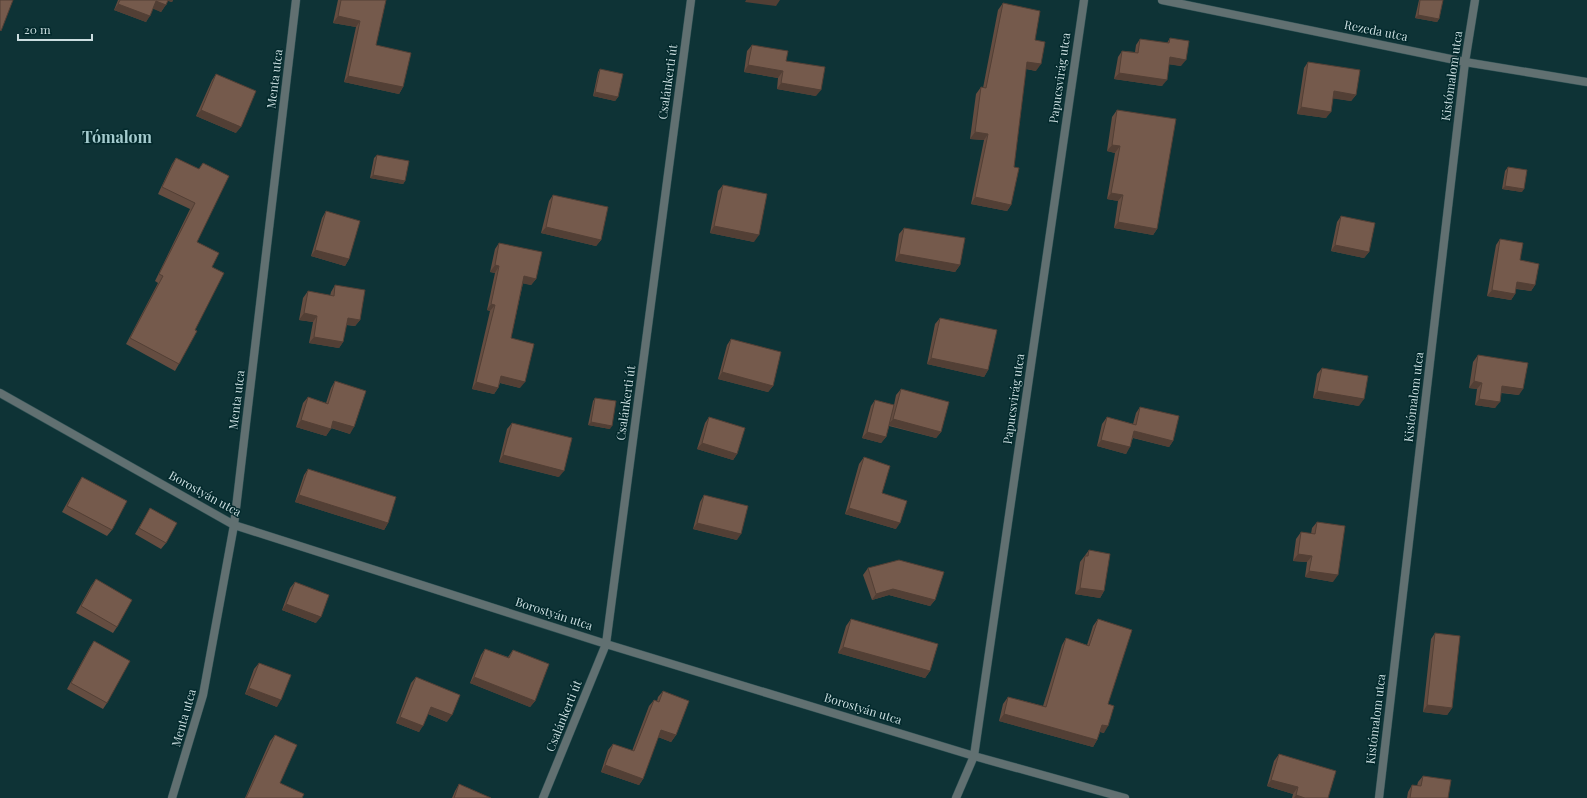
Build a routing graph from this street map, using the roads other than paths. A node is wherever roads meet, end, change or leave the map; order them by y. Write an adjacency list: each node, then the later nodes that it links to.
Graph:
1 (296, 0): 9 (street, Menta utca)
2 (691, 0): 10 (street, Csalánkerti út)
3 (1084, 0): 11 (street, Papucsvirág utca)
4 (1162, 0): 6 (street, Rezeda utca)
5 (1475, 0): 6 (street, Kistómalom utca)
6 (1465, 62): 7 (street, Rezeda utca); 16 (street, Kistómalom utca)
7 (1587, 82)
8 (0, 393): 9 (street, Borostyán utca)
9 (234, 525): 10 (street, Borostyán utca); 12 (street, Menta utca)
10 (606, 644): 11 (street, Borostyán utca); 13 (street, Csalánkerti út)
11 (974, 756): 14 (street, Papucsvirág utca); 15 (street, Borostyán utca)
12 (172, 798)
13 (543, 798)
14 (956, 798)
15 (1125, 798)
16 (1379, 798)

